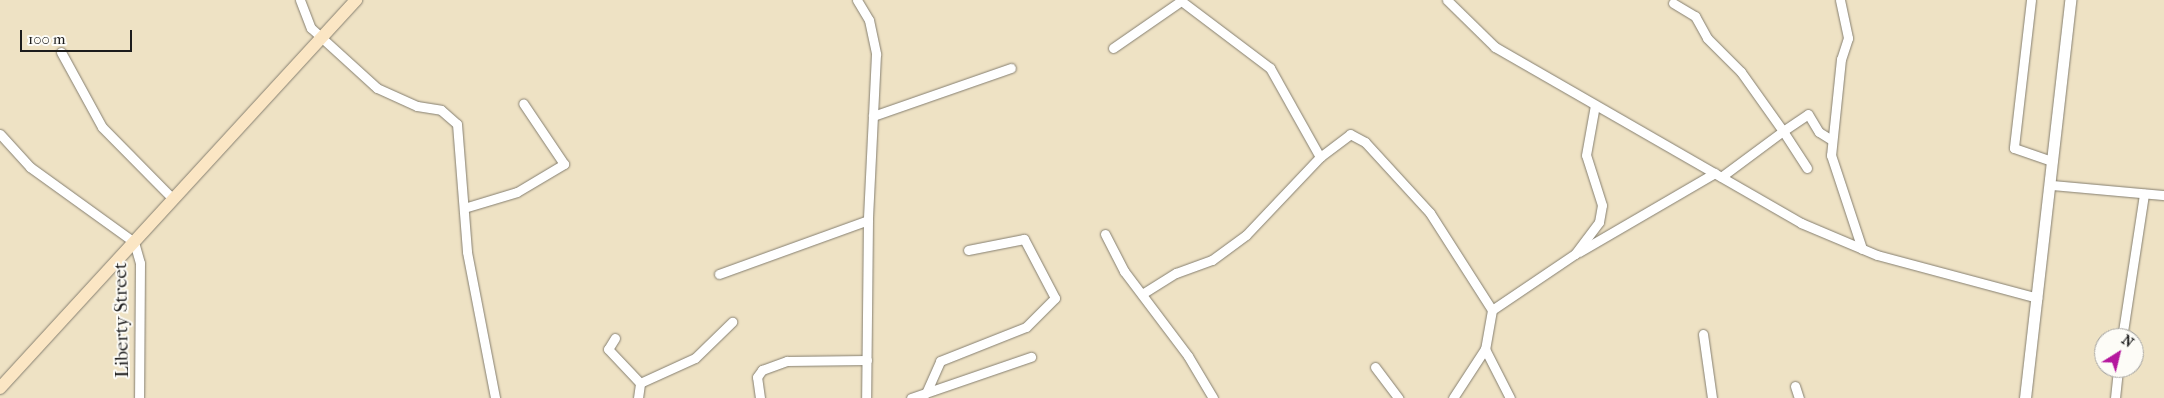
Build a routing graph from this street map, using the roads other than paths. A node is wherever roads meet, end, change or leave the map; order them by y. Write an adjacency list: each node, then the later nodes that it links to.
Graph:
1 (300, 0): 10 (street)
2 (356, 0): 10 (main road)
3 (857, 0): 16 (street)
4 (1180, 0): 11 (street); 20 (street)
5 (1447, 0): 15 (street)
6 (1840, 0): 19 (street)
7 (2031, 0): 21 (street)
8 (2070, 0): 21 (street)
9 (1673, 3): 17 (street)
10 (321, 38): 27 (main road); 28 (street)
11 (1113, 48)
12 (62, 52): 27 (street)
13 (1012, 68): 16 (street)
14 (524, 103): 28 (street)
15 (1595, 105): 23 (street); 34 (street)
16 (873, 116): 29 (street)
17 (1783, 131): 19 (street); 22 (street); 23 (street)
18 (0, 134): 31 (street)
19 (1832, 140): 32 (street)
20 (1320, 157): 36 (street); 38 (street)
21 (2051, 161): 24 (street)
22 (1807, 168)
23 (1718, 175): 32 (street); 34 (street)
24 (2051, 185): 25 (street); 37 (street)
25 (2144, 194): 26 (street); 40 (street)
26 (2164, 195)
27 (173, 199): 31 (main road)
28 (464, 208): 53 (street)
29 (868, 220): 35 (street); 45 (street)
30 (1105, 234): 36 (street)
31 (134, 242): 50 (main road); 52 (street, Liberty Street)
32 (1862, 249): 37 (street)
33 (968, 250): 51 (street)
34 (1575, 254): 38 (street)
35 (719, 274)
36 (1142, 294): 58 (street)
37 (2037, 298): 64 (street)
38 (1492, 310): 43 (street)
39 (732, 322): 48 (street)
40 (2124, 328)
41 (1703, 334): 62 (street)
42 (615, 338): 48 (street)
43 (1485, 349): 60 (street); 61 (street)
44 (1031, 357): 51 (street)
45 (866, 360): 55 (street); 56 (street)
46 (1375, 367): 59 (street)
47 (2117, 378): 65 (street)
48 (640, 383): 54 (street)
49 (1795, 386): 63 (street)
50 (0, 388)
51 (926, 393): 57 (street)
52 (139, 398)
53 (495, 398)
54 (638, 398)
55 (760, 398)
56 (866, 398)
57 (911, 398)
58 (1213, 398)
59 (1398, 398)
60 (1452, 398)
61 (1510, 398)
62 (1712, 398)
63 (1799, 398)
64 (2025, 398)
65 (2115, 398)

